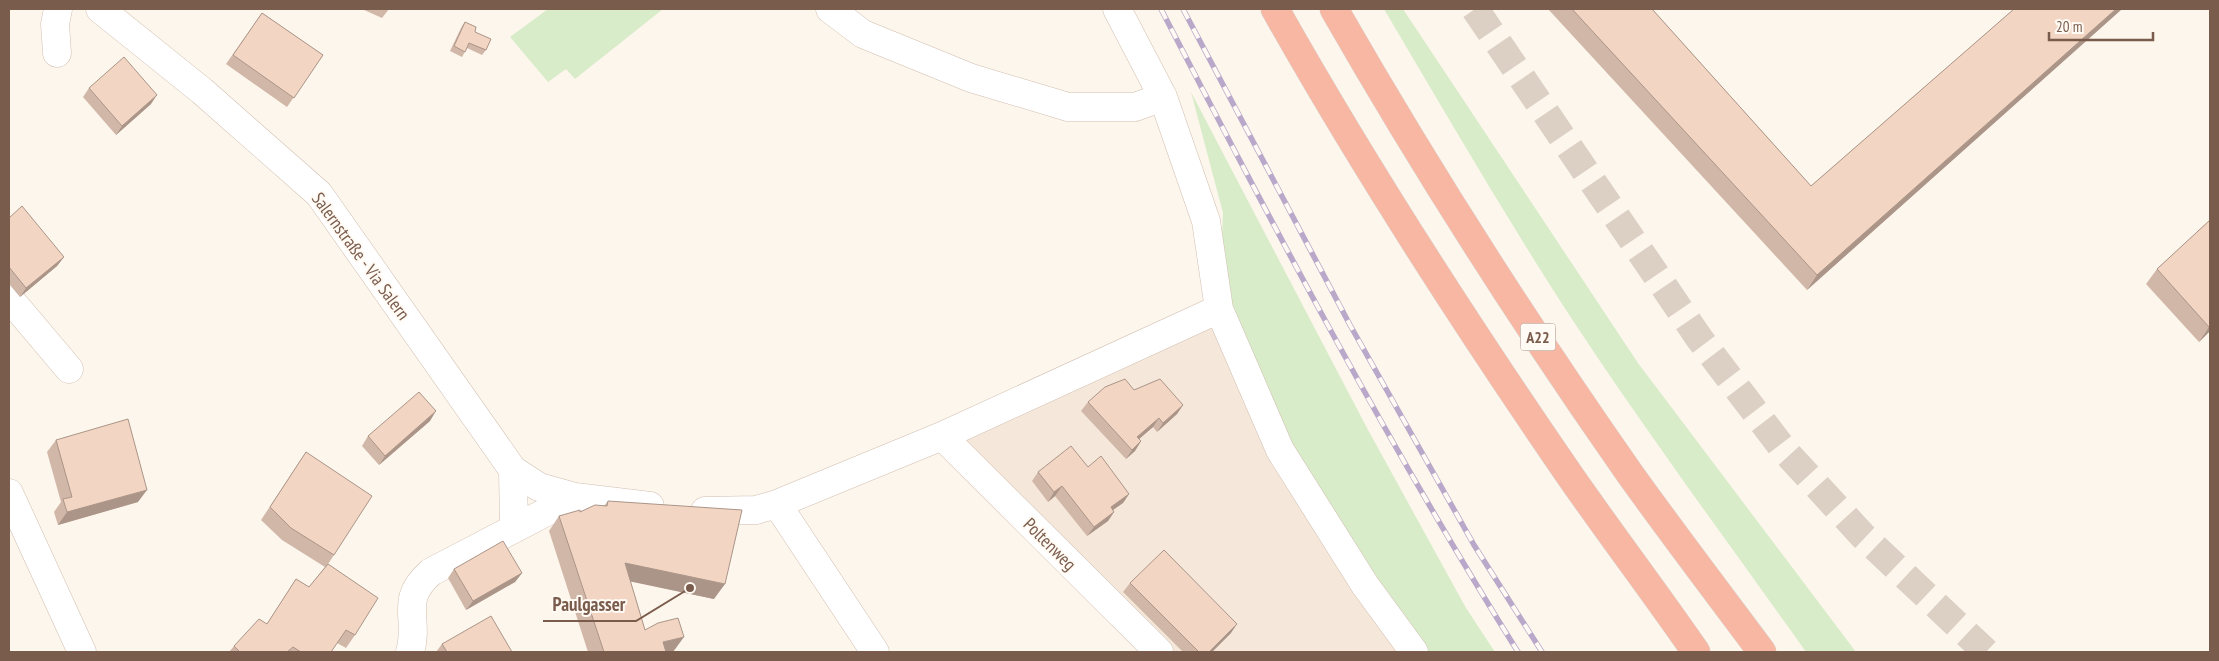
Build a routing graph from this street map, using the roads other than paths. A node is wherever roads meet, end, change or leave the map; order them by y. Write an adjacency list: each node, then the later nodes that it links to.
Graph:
1 (58, 9): 7 (street)
2 (100, 9): 13 (street, Salernstraße - Via Salern)
3 (830, 9): 8 (street)
4 (1117, 9): 8 (street)
5 (1275, 9): 23 (highway)
6 (1334, 9): 24 (highway, A22)
7 (57, 53)
8 (1163, 96): 10 (street)
9 (9, 298): 11 (street)
10 (1219, 309): 12 (street, Salernstraße - Via Salern); 22 (street)
11 (69, 369)
12 (942, 436): 16 (street, Salernstraße - Via Salern); 21 (street, Poltenweg)
13 (513, 470): 15 (street, Salernstraße - Via Salern); 17 (street)
14 (9, 492): 18 (street)
15 (575, 497): 16 (street, Salernstraße - Via Salern); 17 (street)
16 (778, 504): 20 (street)
17 (514, 529): 19 (street)
18 (82, 652)
19 (410, 652)
20 (875, 652)
21 (1159, 652)
22 (1414, 652)
23 (1696, 652)
24 (1762, 652)

